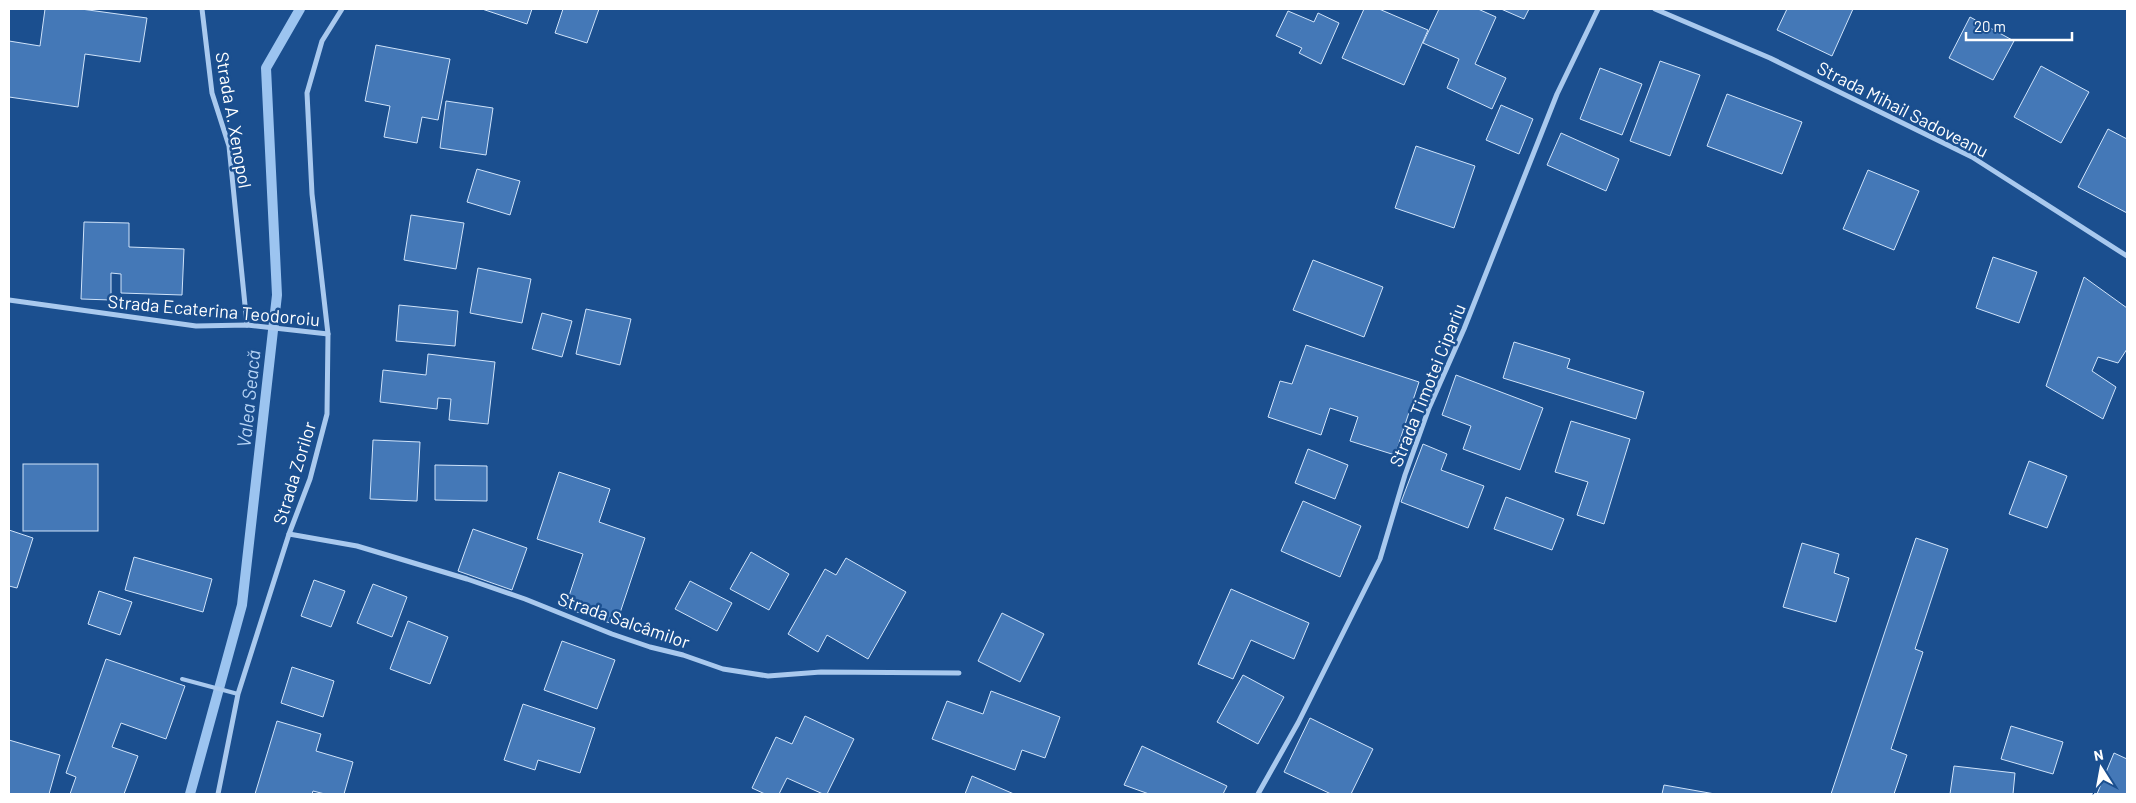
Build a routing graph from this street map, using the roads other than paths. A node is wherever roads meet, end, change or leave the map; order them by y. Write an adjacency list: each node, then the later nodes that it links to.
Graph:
1 (202, 9): 7 (street, Strada A. Xenopol)
2 (342, 9): 8 (street, Strada Zorilor)
3 (1598, 9): 14 (street, Strada Timotei Cipariu)
4 (1655, 9): 5 (street, Strada Mihail Sadoveanu)
5 (2127, 256)
6 (9, 300): 7 (street, Strada Ecaterina Teodoroiu)
7 (247, 325): 8 (street, Strada Ecaterina Teodoroiu)
8 (328, 334): 9 (street, Strada Zorilor)
9 (289, 534): 10 (street, Strada Salcâmilor); 12 (street, Strada Zorilor)
10 (959, 673)
11 (182, 679): 12 (lane)
12 (238, 694): 13 (street, Strada Zorilor)
13 (218, 794)
14 (1258, 794)

